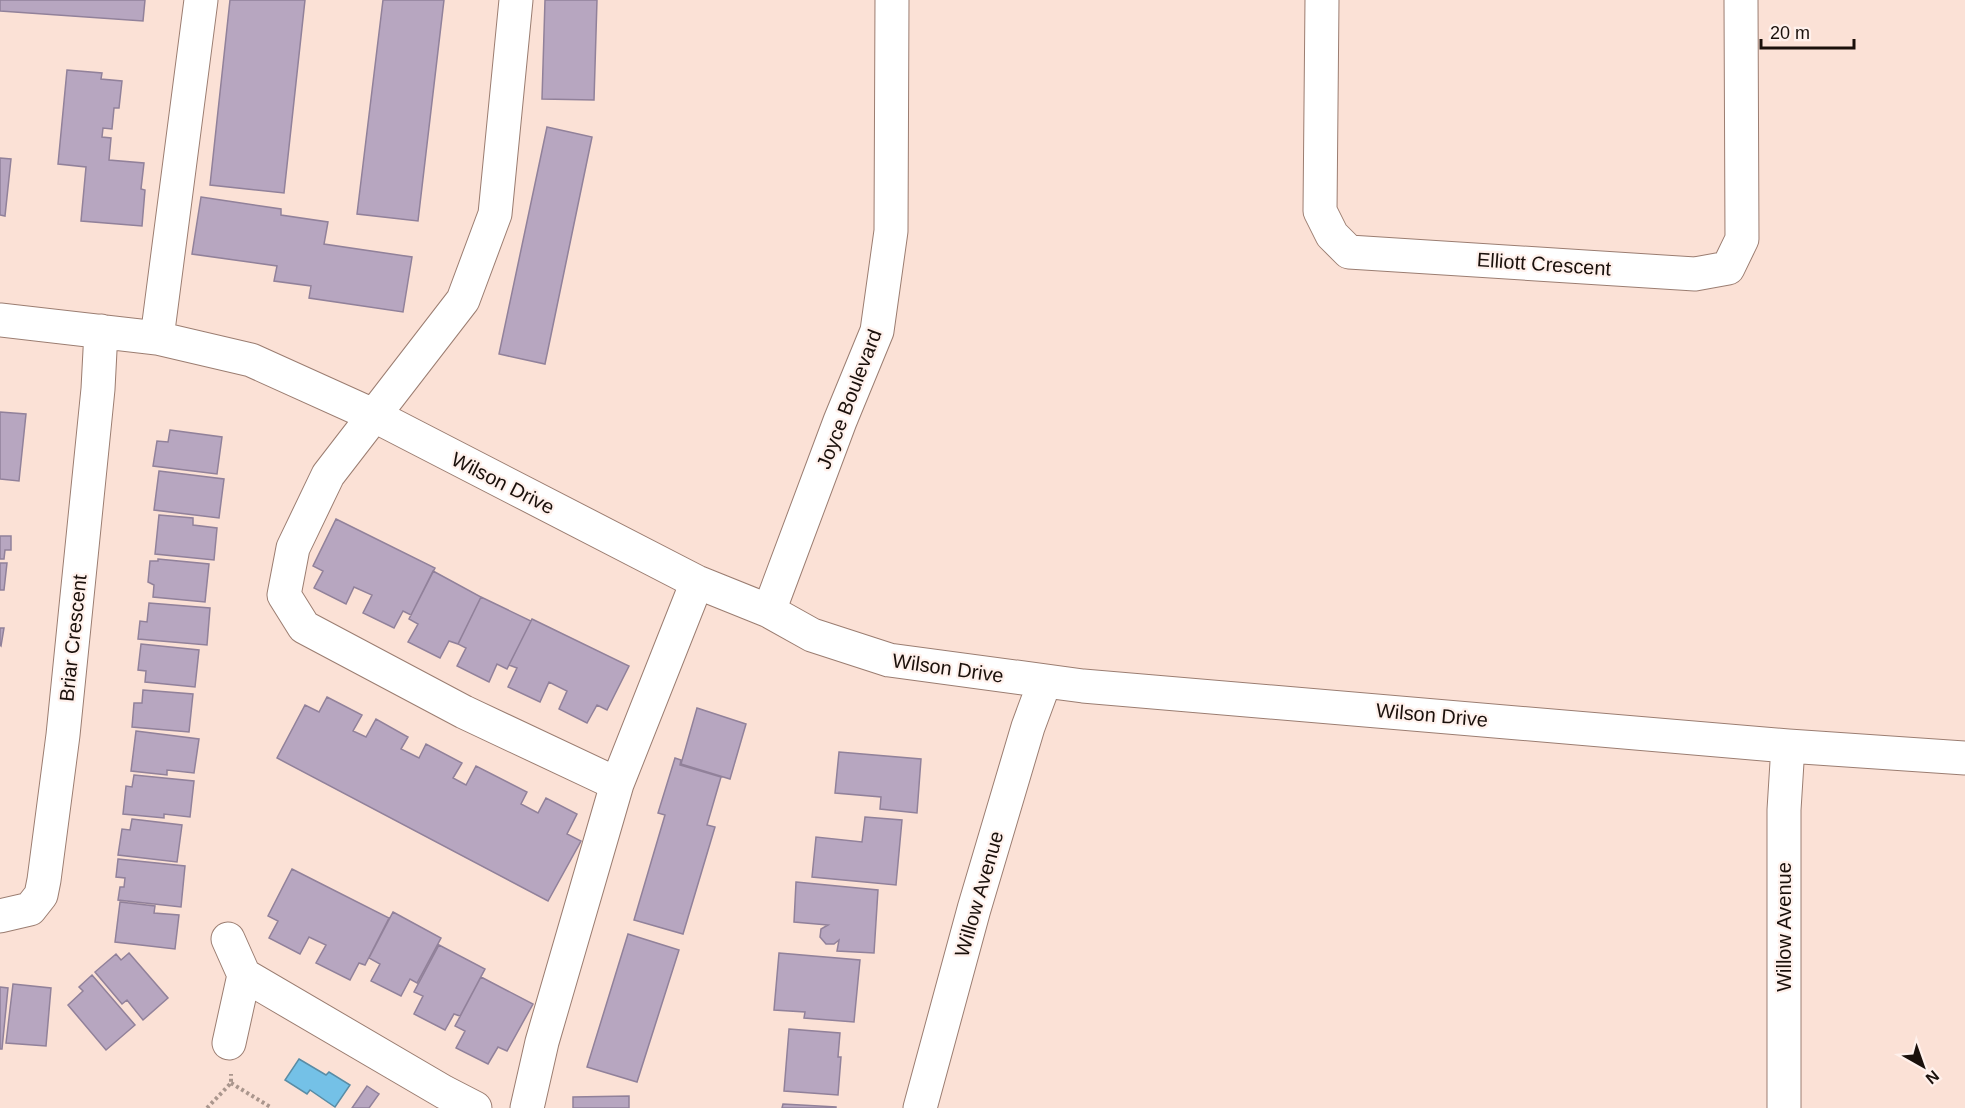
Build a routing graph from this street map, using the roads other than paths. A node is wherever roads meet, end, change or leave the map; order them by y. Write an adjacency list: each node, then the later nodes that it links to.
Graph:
1 (201, 0): 8 (street)
2 (516, 0): 9 (street)
3 (892, 0): 11 (street, Joyce Boulevard)
4 (1322, 0): 5 (street, Elliott Crescent)
5 (1740, 0)
6 (0, 320): 7 (street, Wilson Drive)
7 (101, 331): 8 (street, Wilson Drive); 16 (street, Briar Crescent)
8 (157, 338): 9 (street, Wilson Drive)
9 (375, 416): 10 (street, Wilson Drive); 15 (street)
10 (697, 582): 11 (street, Wilson Drive); 15 (street)
11 (769, 611): 12 (street, Wilson Drive)
12 (1045, 681): 13 (street, Wilson Drive); 22 (street, Willow Avenue)
13 (1788, 746): 14 (street, Wilson Drive); 23 (street, Willow Avenue)
14 (1965, 758)
15 (617, 784): 21 (street)
16 (0, 916)
17 (228, 939): 18 (street)
18 (244, 975): 19 (street); 20 (street)
19 (229, 1043)
20 (476, 1108)
21 (527, 1108)
22 (920, 1108)
23 (1784, 1108)

